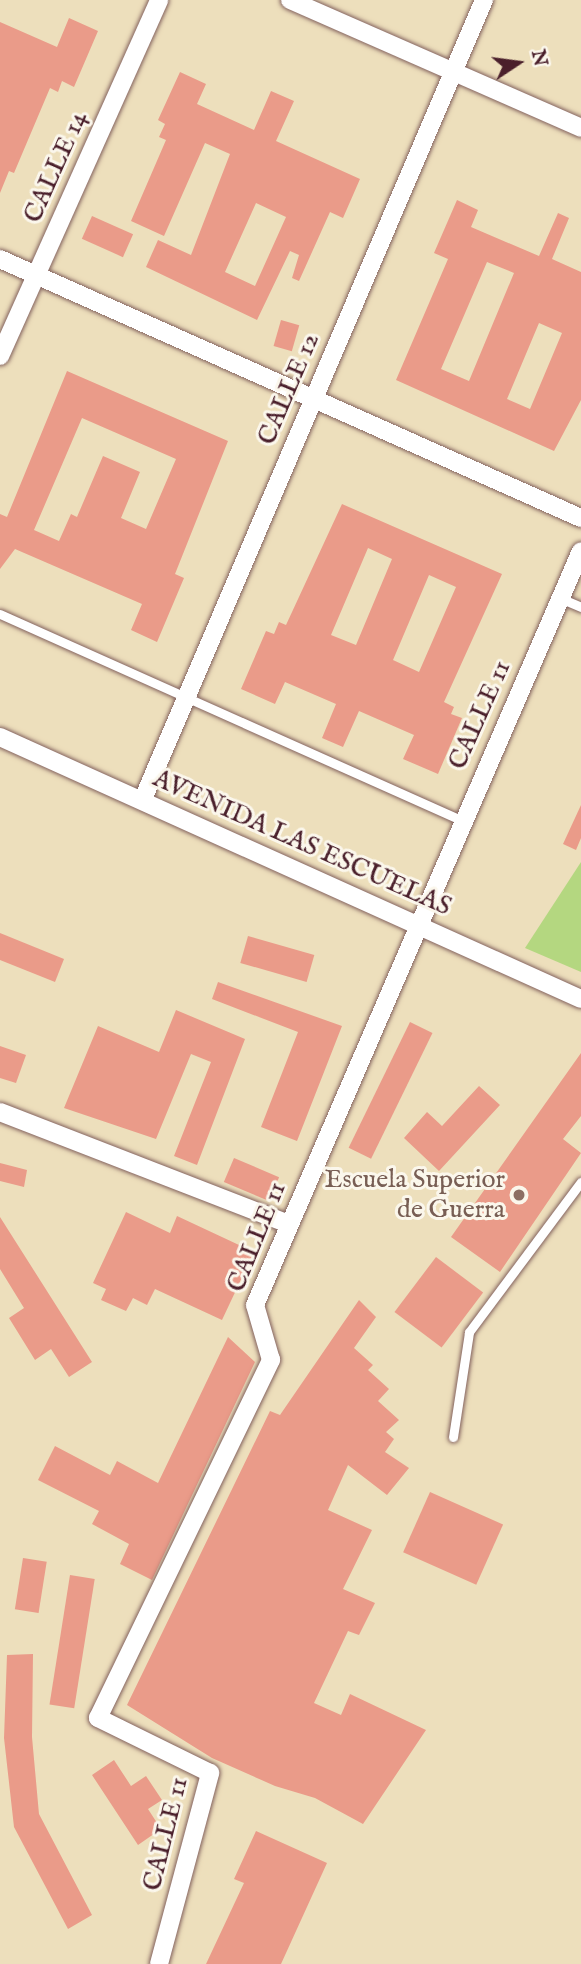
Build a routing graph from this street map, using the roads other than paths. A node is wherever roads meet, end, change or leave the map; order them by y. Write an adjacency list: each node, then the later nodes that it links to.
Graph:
1 (159, 0): 7 (street, CALLE 14)
2 (290, 0): 4 (street)
3 (484, 0): 4 (street, CALLE 12)
4 (451, 71): 5 (street); 9 (street, CALLE 12)
5 (581, 128)
6 (0, 259): 7 (street)
7 (36, 274): 8 (street, CALLE 14); 9 (street)
8 (0, 356)
9 (314, 399): 10 (street); 15 (street, CALLE 12)
10 (581, 518)
11 (581, 551): 12 (street, CALLE 11)
12 (560, 598): 13 (lane); 18 (street, CALLE 11)
13 (581, 607)
14 (0, 614): 15 (lane)
15 (185, 701): 17 (street, CALLE 12); 18 (lane)
16 (0, 737): 17 (street, AVENIDA LAS ESCUELAS)
17 (143, 799): 19 (street, AVENIDA LAS ESCUELAS)
18 (463, 821): 19 (street, CALLE 11)
19 (418, 923): 20 (street, AVENIDA LAS ESCUELAS); 23 (street, CALLE 11)
20 (581, 999)
21 (0, 1112): 23 (street)
22 (581, 1182): 24 (lane)
23 (289, 1224): 25 (street, CALLE 11)
24 (453, 1437)
25 (159, 1964)

